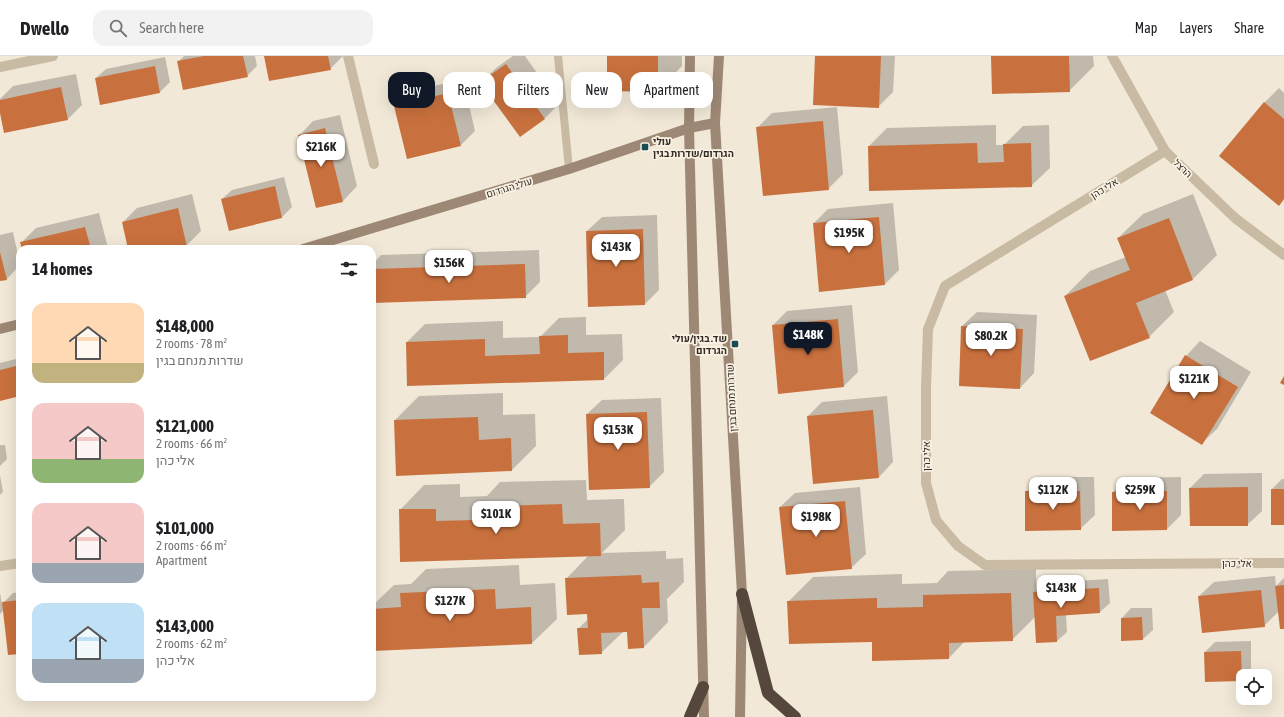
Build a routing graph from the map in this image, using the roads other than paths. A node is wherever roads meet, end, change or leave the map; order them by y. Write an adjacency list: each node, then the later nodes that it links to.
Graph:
1 (53, 56): 7 (street)
2 (348, 56): 11 (street)
3 (558, 56): 12 (lane)
4 (690, 56): 9 (street)
5 (719, 56): 8 (street, שדרות מנחם בגין)
6 (1112, 56): 10 (street, הרצל)
7 (0, 67)
8 (715, 123): 9 (street, עולי הגרדום); 20 (street, שדרות מנחם בגין)
9 (689, 128): 12 (street, עולי הגרדום); 21 (street)
10 (1165, 151): 14 (street, הרצל); 17 (street, אלי כהן)
11 (374, 164)
12 (569, 170): 13 (street, עולי הגרדום)
13 (316, 245)
14 (1284, 255)
15 (16, 325): 16 (street)
16 (0, 330)
17 (1284, 563)
18 (16, 564): 19 (street)
19 (0, 566)
20 (742, 594): 24 (street, שדרות מנחם בגין); 25 (highway)
21 (703, 687): 22 (highway); 23 (street)
22 (690, 717)
23 (704, 717)
24 (740, 717)
25 (795, 717)

